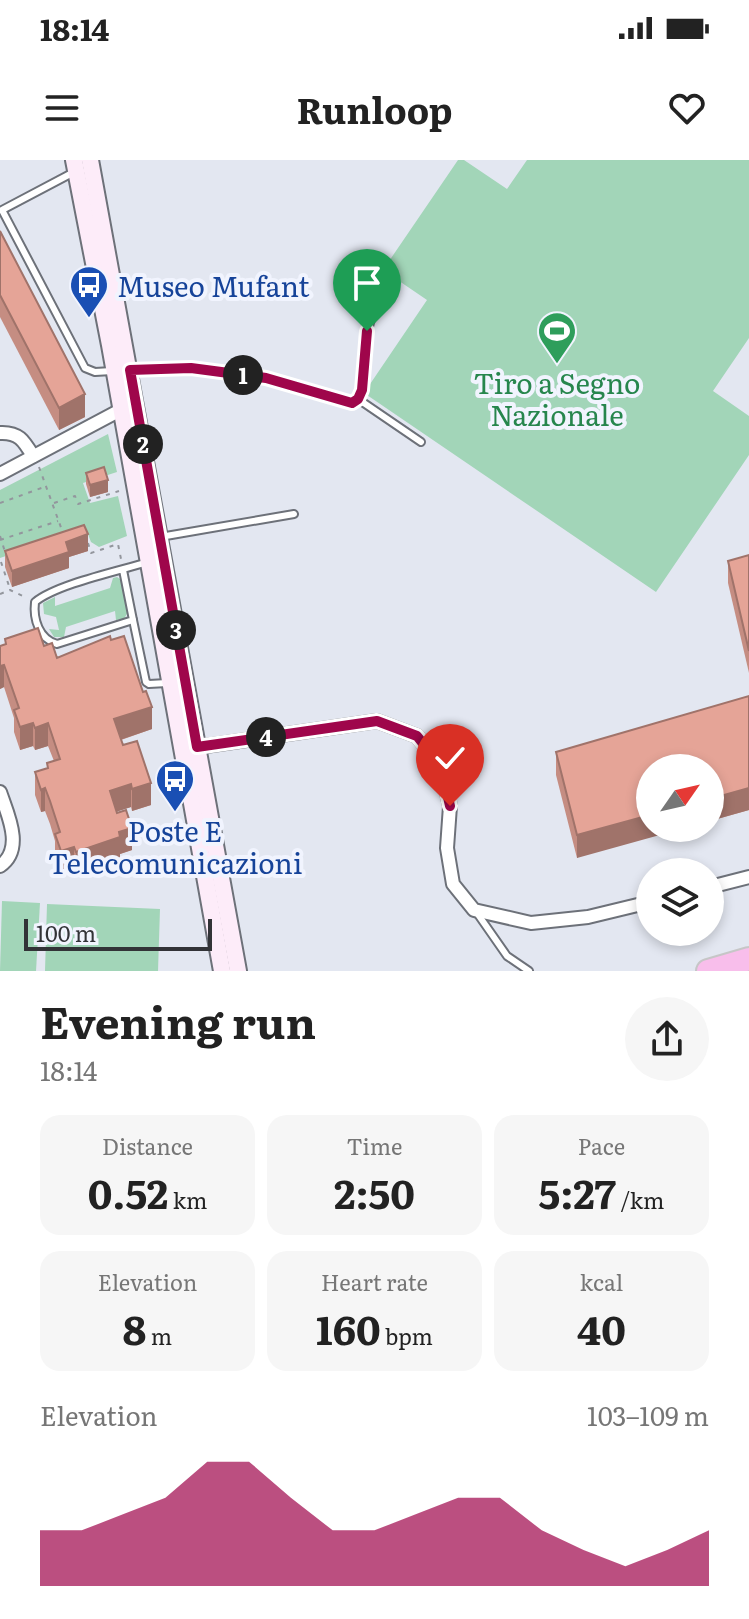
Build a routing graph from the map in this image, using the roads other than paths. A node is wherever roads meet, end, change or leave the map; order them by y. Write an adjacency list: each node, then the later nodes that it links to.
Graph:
1 (83, 165): 3 (main road); 3 (lane)
2 (385, 291): 4 (lane)
3 (122, 370): 4 (lane); 5 (main road)
4 (358, 399): 7 (lane)
5 (129, 405): 8 (street); 11 (main road)
6 (0, 433): 8 (street)
7 (421, 442)
8 (33, 456): 9 (street)
9 (0, 474)
10 (294, 514): 11 (lane)
11 (152, 538): 12 (main road)
12 (156, 560): 13 (lane); 15 (main road)
13 (123, 570): 14 (lane); 14 (lane)
14 (133, 620): 15 (lane)
15 (177, 681): 16 (main road)
16 (189, 748): 22 (street); 24 (main road); 25 (main road)
17 (0, 792): 18 (street)
18 (1, 862)
19 (749, 877): 20 (street)
20 (724, 883)
21 (636, 905): 22 (street)
22 (474, 910): 26 (lane)
23 (749, 959): 27 (highway)
24 (222, 971)
25 (238, 971)
26 (529, 971)
27 (708, 971)

